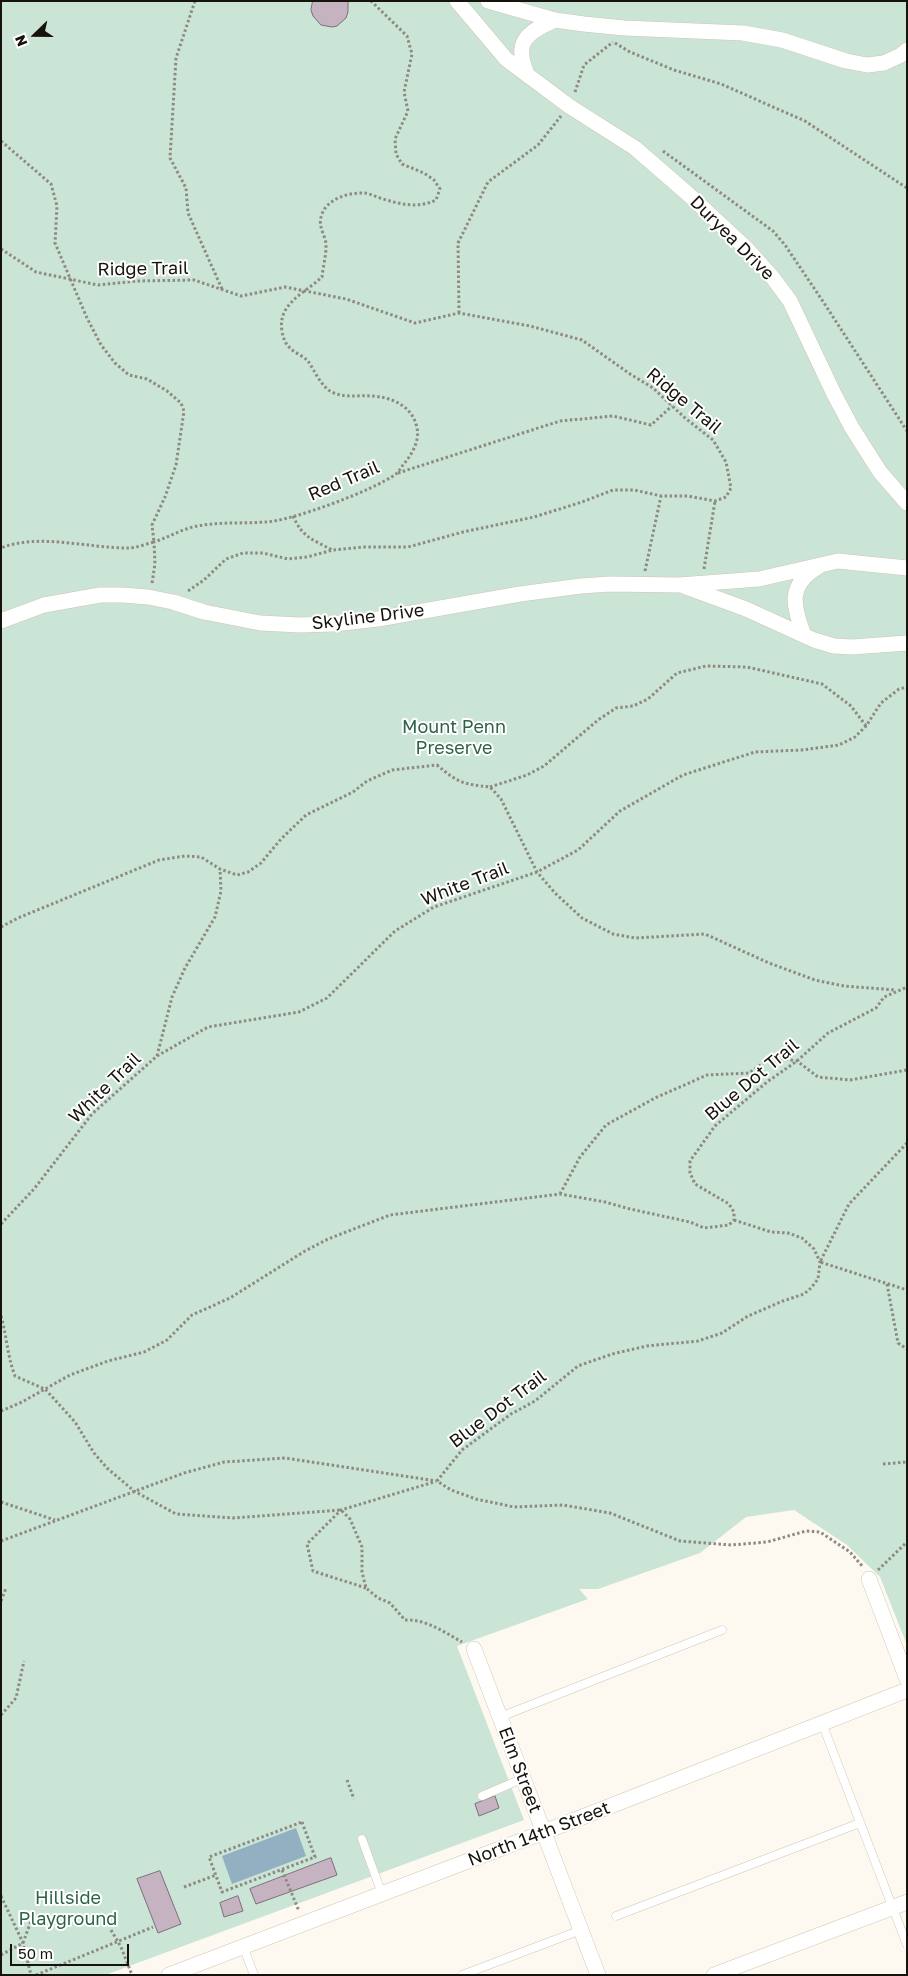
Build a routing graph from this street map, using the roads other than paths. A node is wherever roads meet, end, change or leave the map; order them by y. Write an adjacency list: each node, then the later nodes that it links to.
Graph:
1 (457, 1): 5 (street, Duryea Drive)
2 (488, 1): 3 (street)
3 (555, 20): 4 (street); 5 (street)
4 (907, 50)
5 (529, 78): 6 (street, Duryea Drive)
6 (907, 503)
7 (823, 563): 8 (street, Skyline Drive); 9 (street, Skyline Drive); 11 (street)
8 (907, 568)
9 (679, 585): 10 (street, Skyline Drive); 11 (street, Skyline Drive)
10 (1, 621)
11 (804, 635): 12 (street, Skyline Drive)
12 (907, 643)
13 (869, 1579): 16 (street)
14 (722, 1630): 18 (lane)
15 (474, 1650): 18 (street, Elm Street)
16 (907, 1679)
17 (907, 1690): 19 (street, North 14th Street)
18 (500, 1717): 20 (street, Elm Street)
19 (822, 1723): 22 (lane); 23 (street, North 14th Street)
20 (524, 1778): 21 (lane); 23 (street, Elm Street)
21 (482, 1796)
22 (860, 1823): 27 (lane); 28 (lane)
23 (544, 1832): 25 (street, North 14th Street); 29 (street, Elm Street)
24 (362, 1839): 25 (lane)
25 (382, 1894): 31 (street, North 14th Street)
26 (907, 1902): 27 (street)
27 (892, 1908): 30 (lane); 36 (street)
28 (616, 1916)
29 (581, 1930): 34 (lane); 35 (street, Elm Street)
30 (907, 1945)
31 (243, 1946): 32 (street, North 14th Street); 33 (lane)
32 (169, 1975)
33 (254, 1975)
34 (462, 1975)
35 (598, 1975)
36 (714, 1975)

